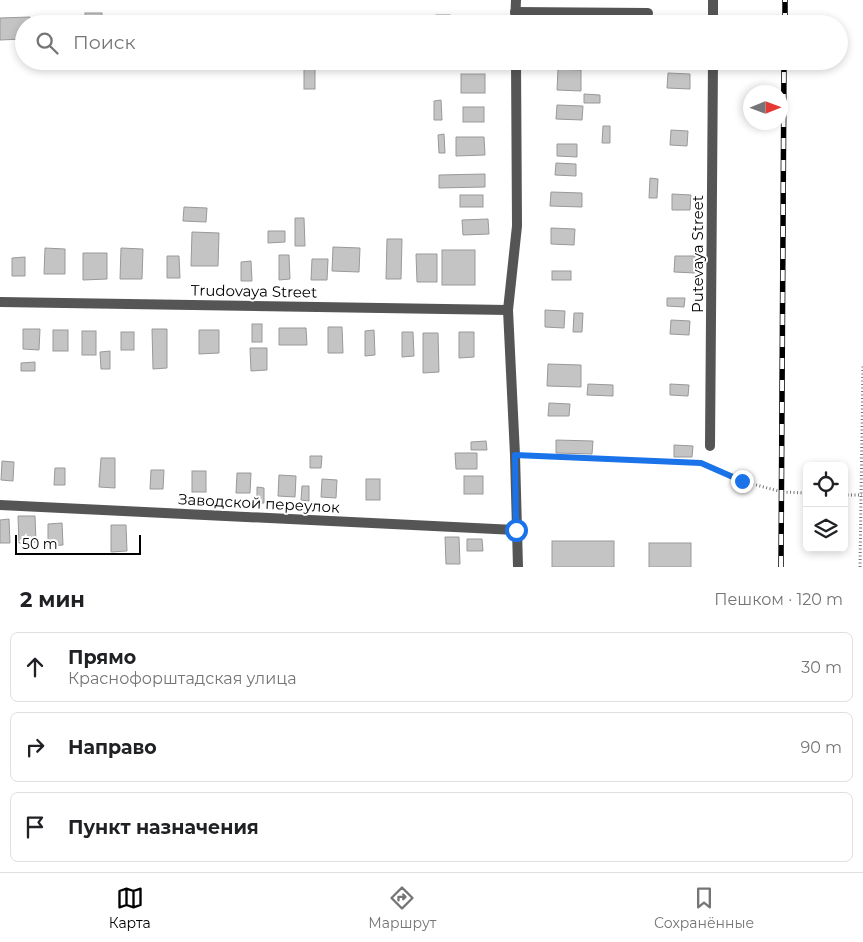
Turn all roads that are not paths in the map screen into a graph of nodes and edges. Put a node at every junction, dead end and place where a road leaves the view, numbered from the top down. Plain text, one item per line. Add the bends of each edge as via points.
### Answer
1 (516, 0) edge
2 (713, 0) edge
3 (515, 12) joint
4 (648, 13) dead end
5 (713, 15) edge
6 (516, 70) edge
7 (713, 70) edge
8 (0, 302) edge
9 (508, 310) junction
10 (710, 446) dead end
11 (0, 505) edge
12 (516, 530) junction
13 (518, 567) edge

1 - 3 street
2 - 5 street
3 - 4 street
6 - 9 street via 517,226
7 - 10 street, Putevaya Street
8 - 9 street, Trudovaya Street
9 - 12 street
11 - 12 street, Заводской переулок
12 - 13 street

